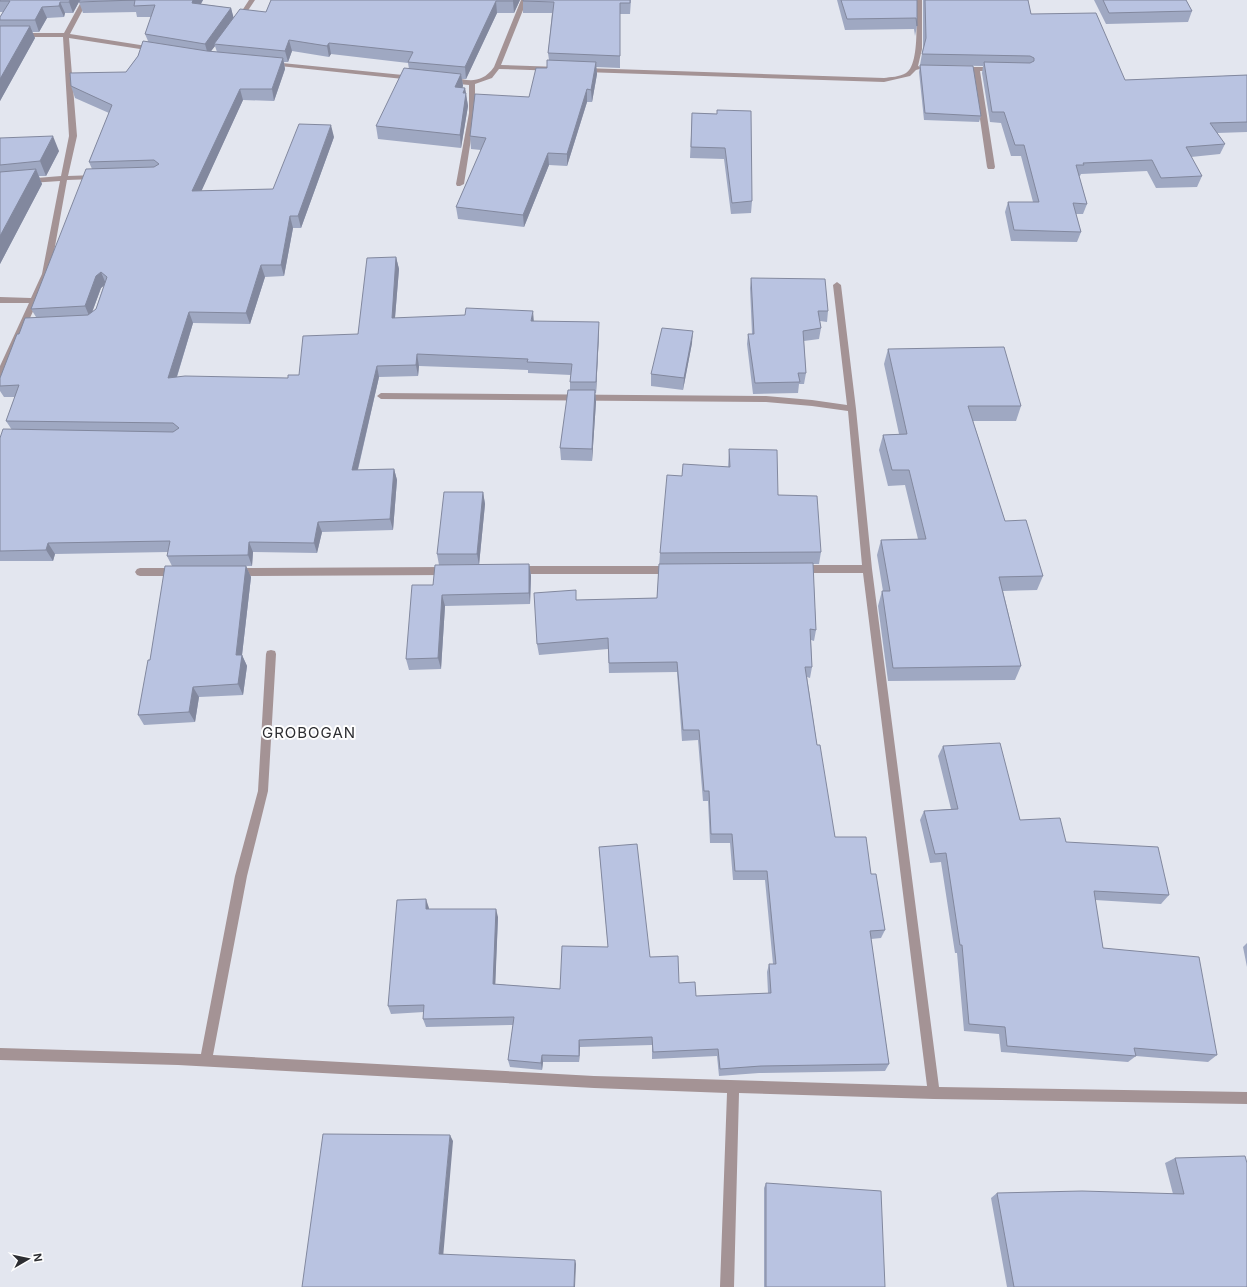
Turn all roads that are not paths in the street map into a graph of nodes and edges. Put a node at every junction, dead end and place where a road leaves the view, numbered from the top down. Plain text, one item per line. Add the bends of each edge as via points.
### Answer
1 (85, 0) edge
2 (252, 0) edge
3 (524, 0) edge
4 (919, 0) edge
5 (234, 26) edge
6 (0, 35) edge
7 (66, 35) junction
8 (158, 50) edge
9 (266, 64) edge
10 (497, 67) junction
11 (914, 68) junction
12 (929, 68) edge
13 (951, 68) edge
14 (568, 69) edge
15 (576, 69) edge
16 (976, 69) junction
17 (1006, 70) edge
18 (424, 79) edge
19 (440, 80) edge
20 (472, 83) junction
21 (991, 167) dead end
22 (104, 176) edge
23 (65, 177) junction
24 (0, 183) edge
25 (460, 184) dead end
26 (837, 285) dead end
27 (0, 300) edge
28 (34, 300) junction
29 (0, 375) edge
30 (381, 396) dead end
31 (852, 409) junction
32 (787, 569) edge
33 (867, 569) junction
34 (508, 570) edge
35 (684, 570) edge
36 (460, 571) edge
37 (140, 572) dead end
38 (188, 572) edge
39 (228, 572) edge
40 (271, 654) dead end
41 (0, 1054) edge
42 (206, 1061) junction
43 (732, 1086) junction
44 (934, 1093) junction
45 (1247, 1098) edge
46 (727, 1287) edge

1 - 7 street
2 - 5 street
3 - 10 street
4 - 11 street via 919,49
6 - 7 street
7 - 8 street
7 - 23 street via 73,136
9 - 18 street
10 - 14 street
10 - 20 street via 490,77
11 - 12 street
11 - 15 street via 908,75 884,80
13 - 16 street
16 - 17 street
16 - 21 street
19 - 20 street
20 - 25 street via 472,113
22 - 23 street
23 - 24 street
23 - 28 street via 46,274
26 - 31 street
27 - 28 street
28 - 29 street via 26,325
30 - 31 street via 766,399
31 - 33 street
32 - 33 street
33 - 44 street
34 - 35 street
36 - 39 street
37 - 38 street
40 - 42 street via 263,791 241,876
41 - 42 street
42 - 43 street via 594,1082
43 - 44 street
43 - 46 street
44 - 45 street

